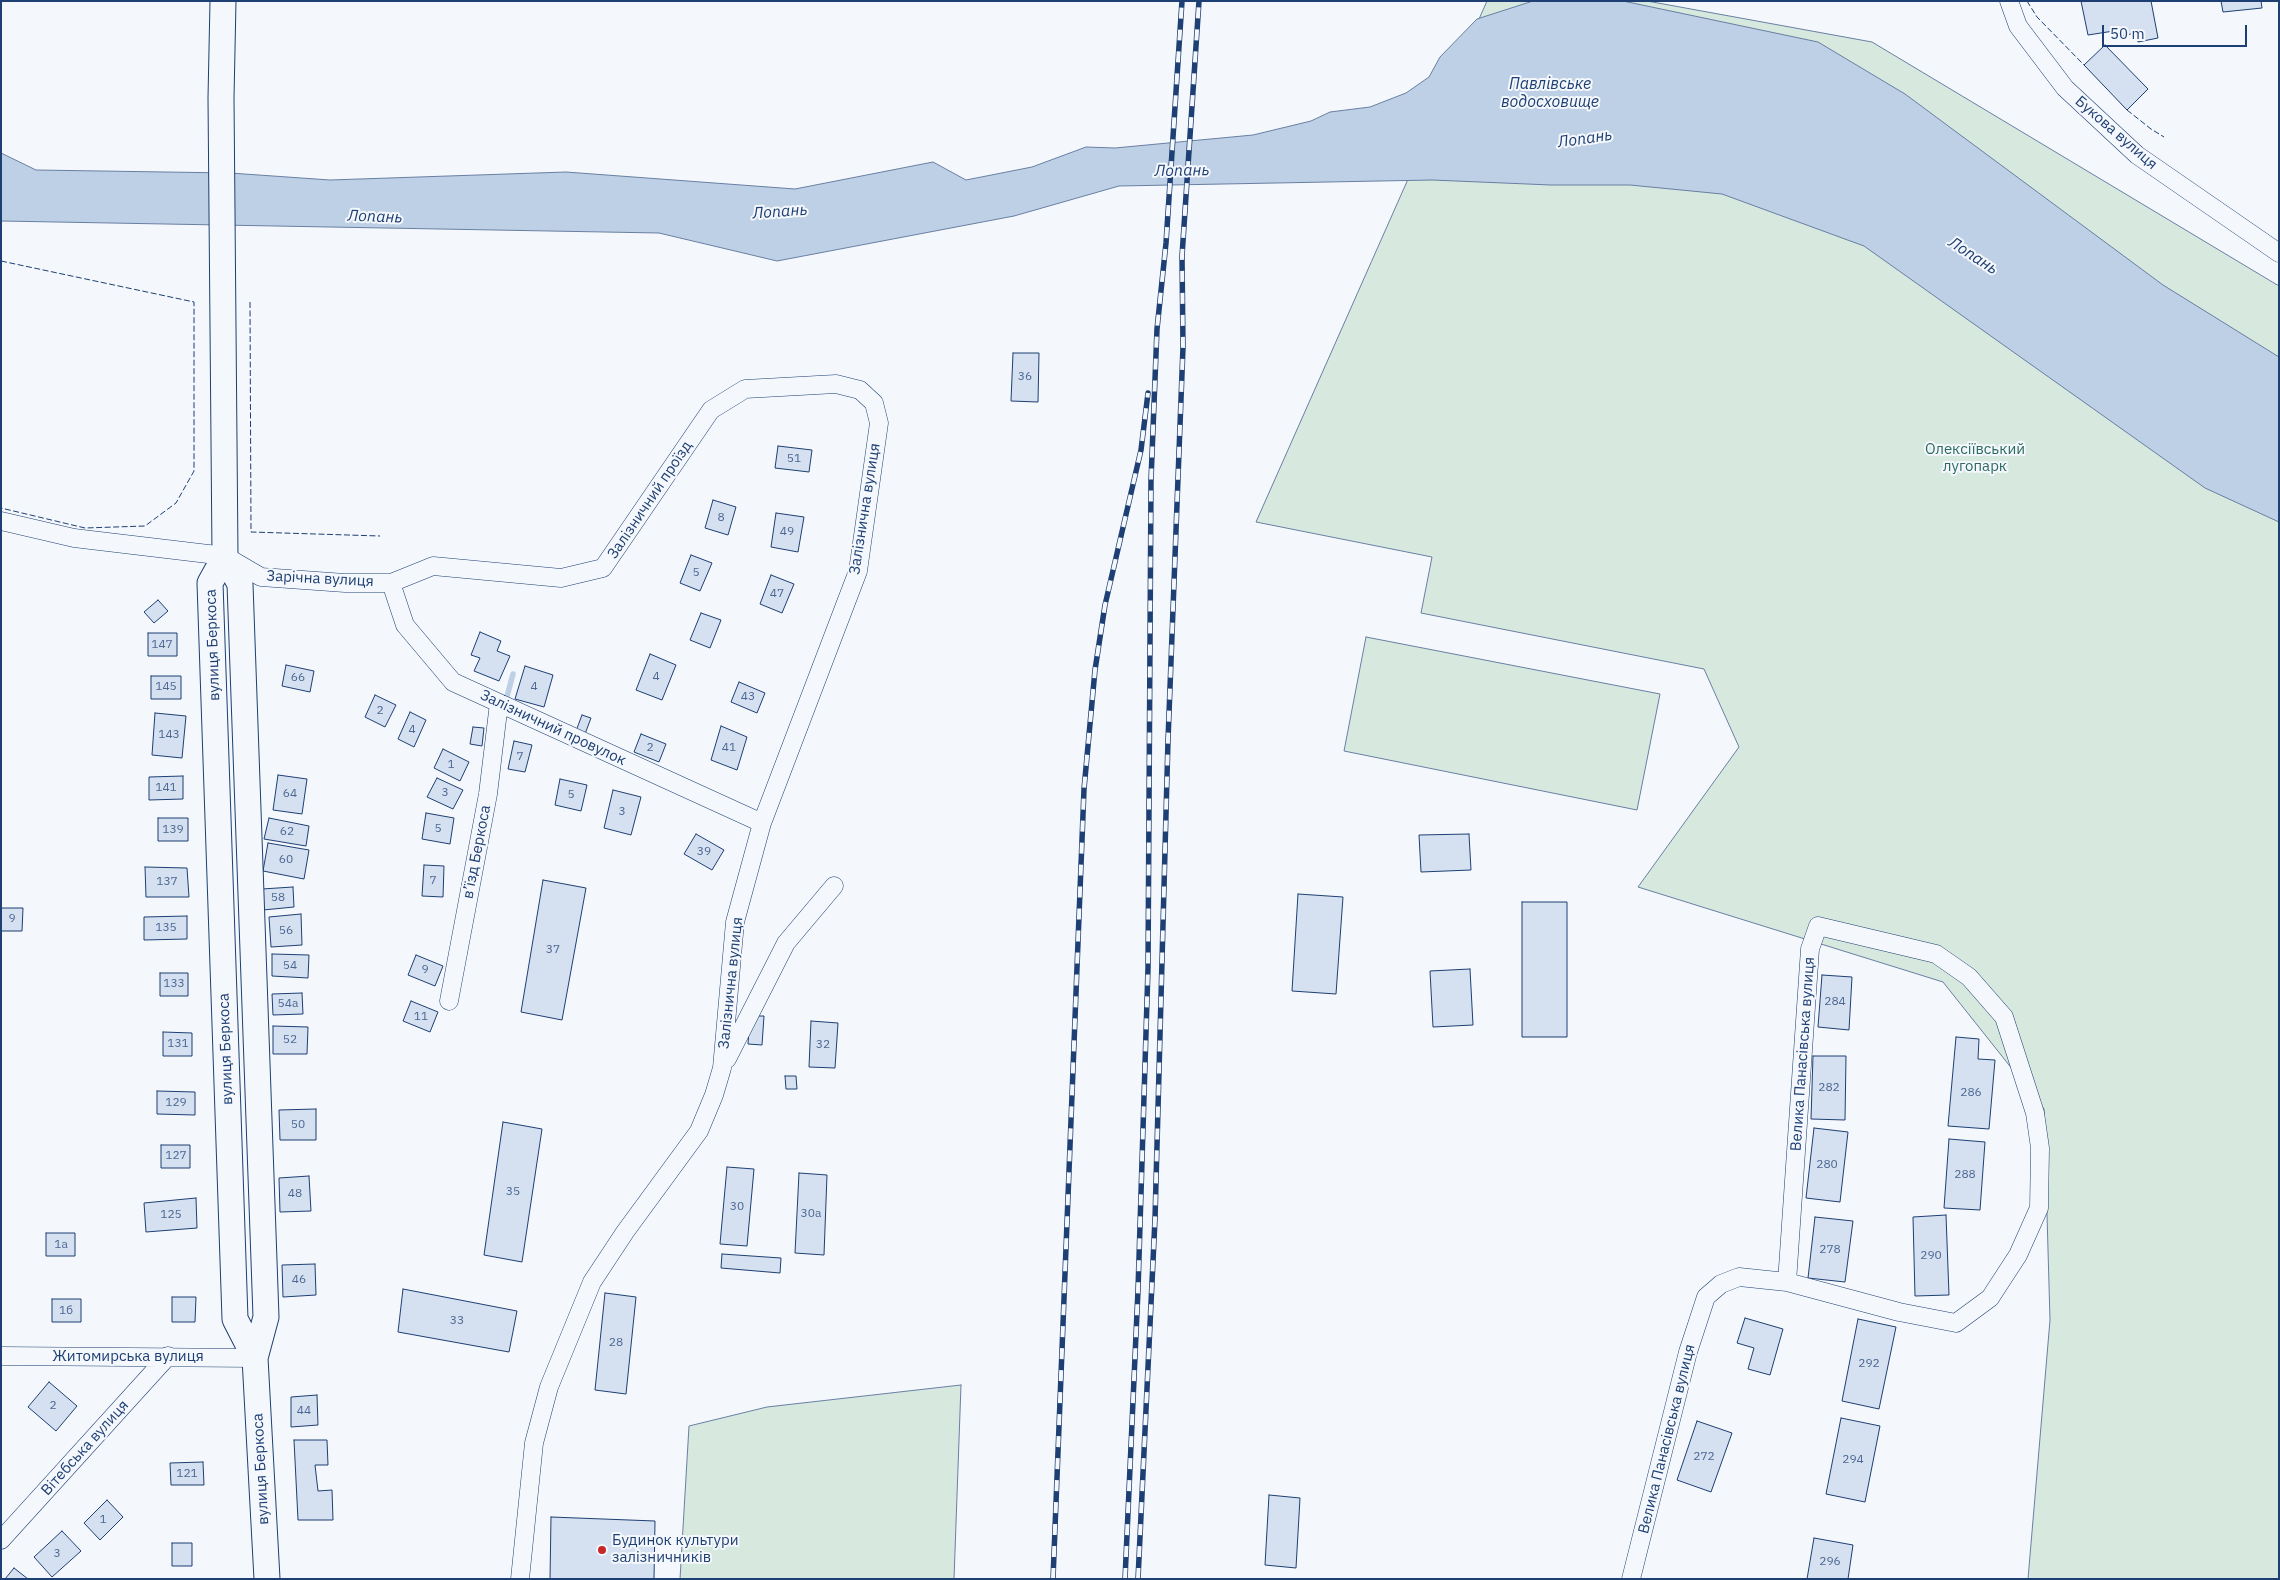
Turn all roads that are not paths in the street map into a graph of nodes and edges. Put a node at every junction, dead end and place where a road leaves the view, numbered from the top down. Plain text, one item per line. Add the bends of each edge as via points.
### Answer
1 (223, 1) edge
2 (2009, 1) edge
3 (2279, 254) edge
4 (836, 384) joint
5 (1, 521) edge
6 (225, 556) junction
7 (391, 583) junction
8 (504, 706) junction
9 (762, 823) junction
10 (834, 886) dead end
11 (449, 1001) dead end
12 (722, 1068) junction
13 (1787, 1282) junction
14 (1, 1356) edge
15 (168, 1356) junction
16 (255, 1358) junction
17 (1, 1540) edge
18 (267, 1579) edge
19 (520, 1579) edge
20 (1631, 1579) edge

1 - 6 street
2 - 3 street, Букова вулиця via 2018,26 2064,88 2137,155
4 - 7 street, Залізничний проїзд via 745,389 710,410 603,568 560,578 433,566
4 - 9 street, Залізнична вулиця via 860,390 874,403 879,423 858,571
5 - 6 street via 74,538
6 - 7 street, Зарічна вулиця via 261,577
6 - 16 street, вулиця Беркоса via 210,582 234,1320
7 - 8 street, Залізничний провулок via 406,625 453,682
8 - 9 street, Залізничний провулок
8 - 11 street, в’їзд Беркоса
9 - 12 street, Залізнична вулиця via 735,922
10 - 12 street via 786,942
12 - 19 street, Залізнична вулиця via 699,1131 592,1282 549,1387 534,1443
13 - 13 street, Велика Панасівська вулиця via 1899,1312 1956,1323 1990,1298 2018,1255 2038,1208 2040,1148 2035,1113 2004,1017 1969,977 1936,954 1818,926 1810,948
13 - 20 street, Велика Панасівська вулиця via 1739,1277 1721,1284 1706,1297 1688,1352
14 - 15 street, Житомирська вулиця
15 - 16 street, Житомирська вулиця
15 - 17 street, Вітебська вулиця
16 - 18 street, вулиця Беркоса

